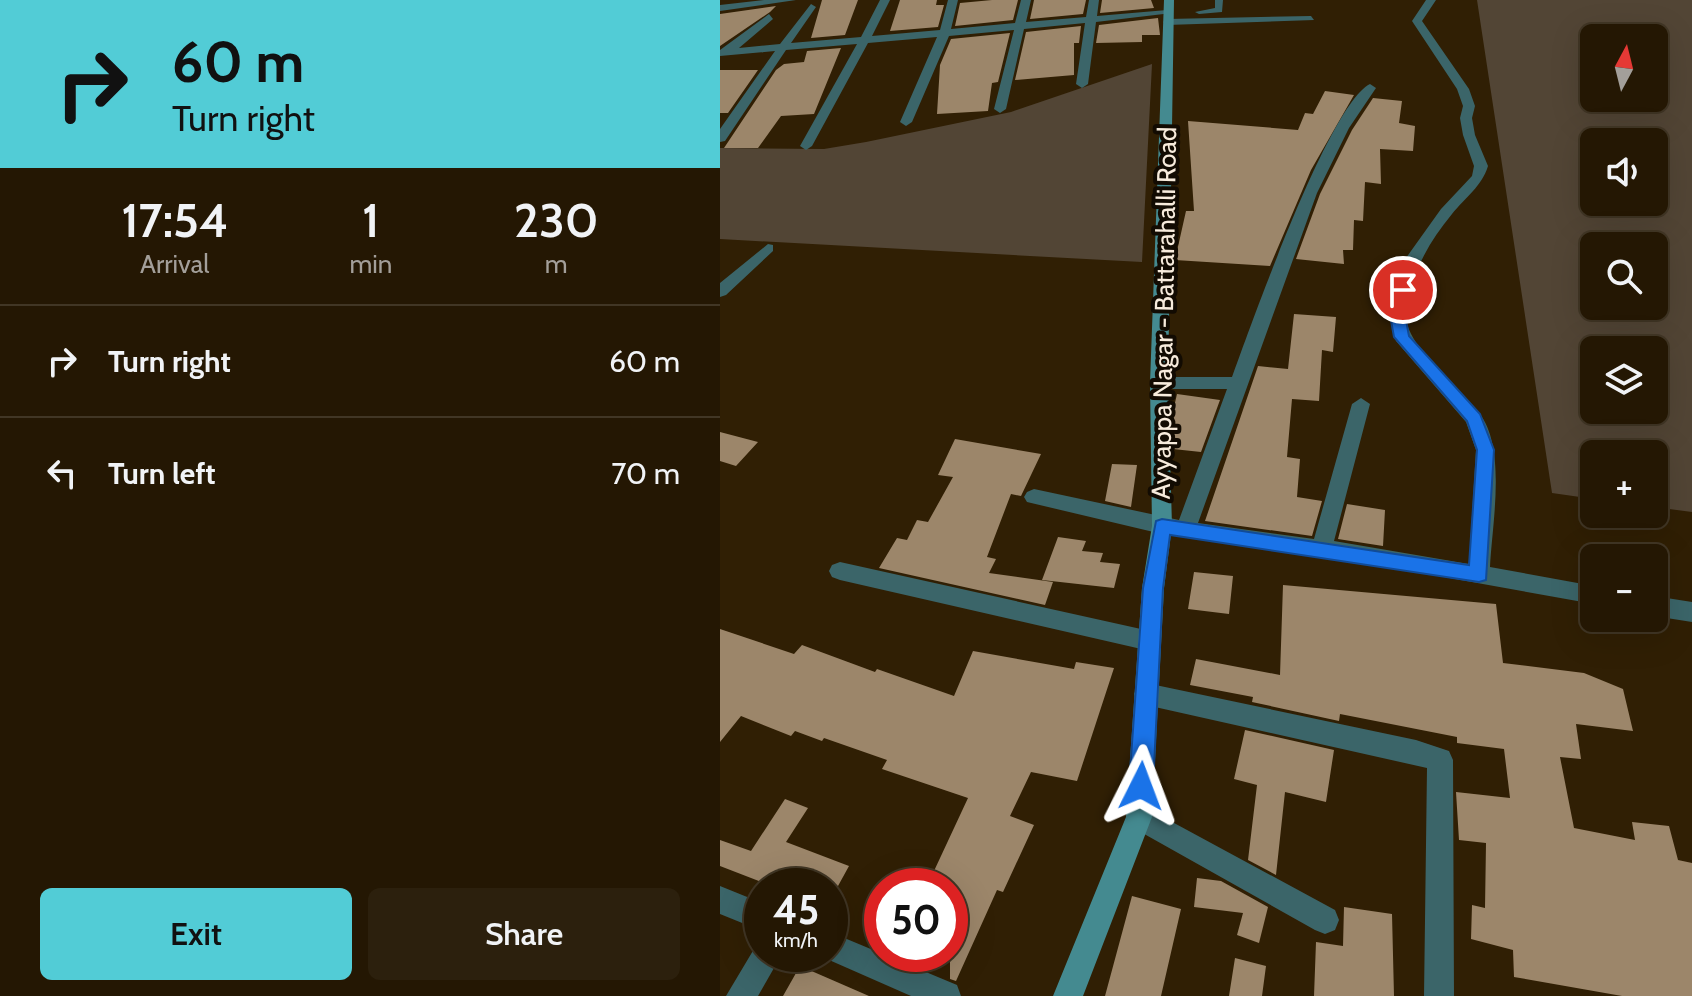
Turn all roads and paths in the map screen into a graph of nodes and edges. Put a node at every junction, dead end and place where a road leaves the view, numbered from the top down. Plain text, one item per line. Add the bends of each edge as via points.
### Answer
1 (791, 0) edge
2 (885, 0) edge
3 (953, 0) edge
4 (1026, 0) edge
5 (1094, 0) edge
6 (1219, 0) edge
7 (1431, 0) edge
8 (811, 7) dead end
9 (720, 8) edge
10 (1168, 12) edge
11 (769, 17) dead end
12 (1311, 18) dead end
13 (1090, 20) junction
14 (1261, 20) junction
15 (1022, 27) junction
16 (1264, 32) dead end
17 (944, 34) junction
18 (868, 39) junction
19 (784, 47) junction
20 (722, 55) edge
21 (1082, 84) dead end
22 (1370, 88) dead end
23 (1000, 109) dead end
24 (906, 122) dead end
25 (720, 138) edge
26 (806, 146) dead end
27 (768, 248) dead end
28 (720, 292) edge
29 (1159, 383) junction
30 (1238, 383) junction
31 (1361, 404) dead end
32 (1034, 497) dead end
33 (1174, 528) junction
34 (1322, 548) junction
35 (840, 571) dead end
36 (1479, 574) junction
37 (1580, 592) edge
38 (1668, 608) edge
39 (1692, 612) edge
40 (1150, 641) junction
41 (1146, 694) junction
42 (1139, 817) junction
43 (720, 900) edge
44 (744, 910) edge
45 (1325, 920) dead end
46 (848, 954) edge
47 (756, 972) edge
48 (1075, 994) edge
49 (741, 996) edge
50 (946, 996) edge
51 (1439, 996) edge

1 - 9 street
2 - 18 street
3 - 17 street
4 - 15 street
5 - 13 street
6 - 10 lane via 1219,10
7 - 36 street via 1417,21 1463,89 1469,135 1481,166 1478,177 1409,265 1397,315 1402,337 1474,419 1486,450
8 - 19 street
10 - 13 street
10 - 14 lane
10 - 29 main road, Ayyappa Nagar - Battarahalli Road
11 - 20 street
12 - 14 lane
13 - 15 street
13 - 21 street
14 - 16 lane
15 - 17 street
15 - 23 street
17 - 18 street
17 - 24 street
18 - 19 street
18 - 26 street
19 - 20 street
19 - 25 street
22 - 30 street via 1348,114 1311,190
27 - 28 street
29 - 30 street
29 - 33 main road, Ayyappa Nagar - Battarahalli Road
30 - 33 street
31 - 34 street
32 - 33 street
33 - 34 street
33 - 40 main road, Ayyappa Nagar - Battarahalli Road
34 - 36 street
35 - 40 street
36 - 37 street
38 - 39 street
40 - 41 main road, Ayyappa Nagar - Battarahalli Road
41 - 42 main road, Ayyappa Nagar - Battarahalli Road
41 - 51 street via 1440,760
42 - 45 street
42 - 48 main road, Ayyappa Nagar - Battarahalli Road
43 - 44 street
46 - 50 street
47 - 49 street

